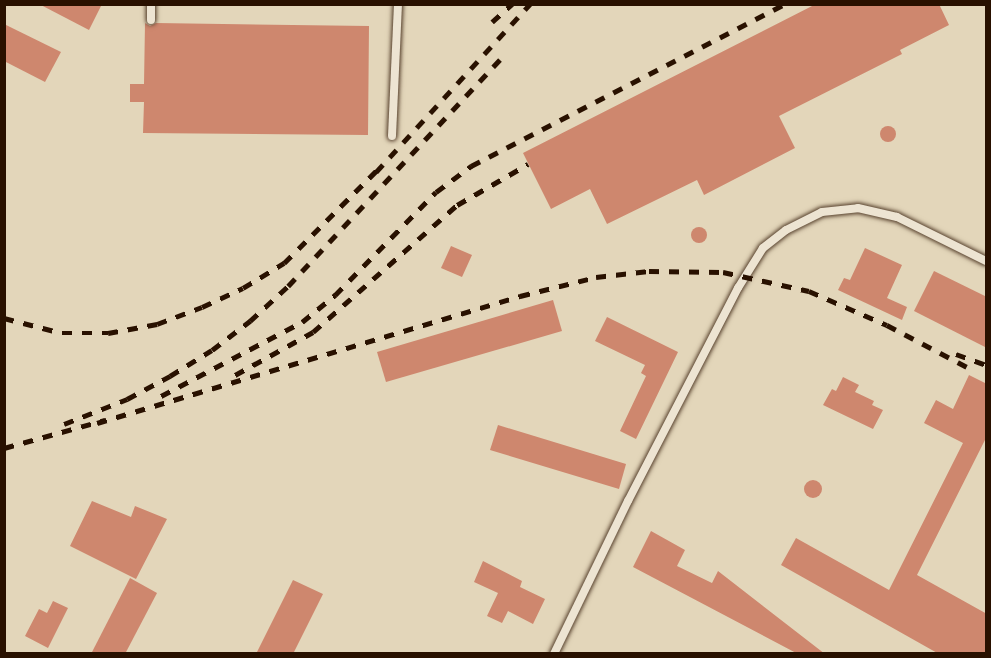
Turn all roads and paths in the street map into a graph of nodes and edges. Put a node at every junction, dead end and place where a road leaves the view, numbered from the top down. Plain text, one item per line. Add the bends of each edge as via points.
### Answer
1 (151, 4) edge
2 (398, 4) edge
3 (151, 20) dead end
4 (392, 136) dead end
5 (987, 261) edge
6 (554, 654) edge

1 - 3 lane
2 - 4 lane
5 - 6 lane via 897,217 858,208 822,212 786,230 764,248 738,288

